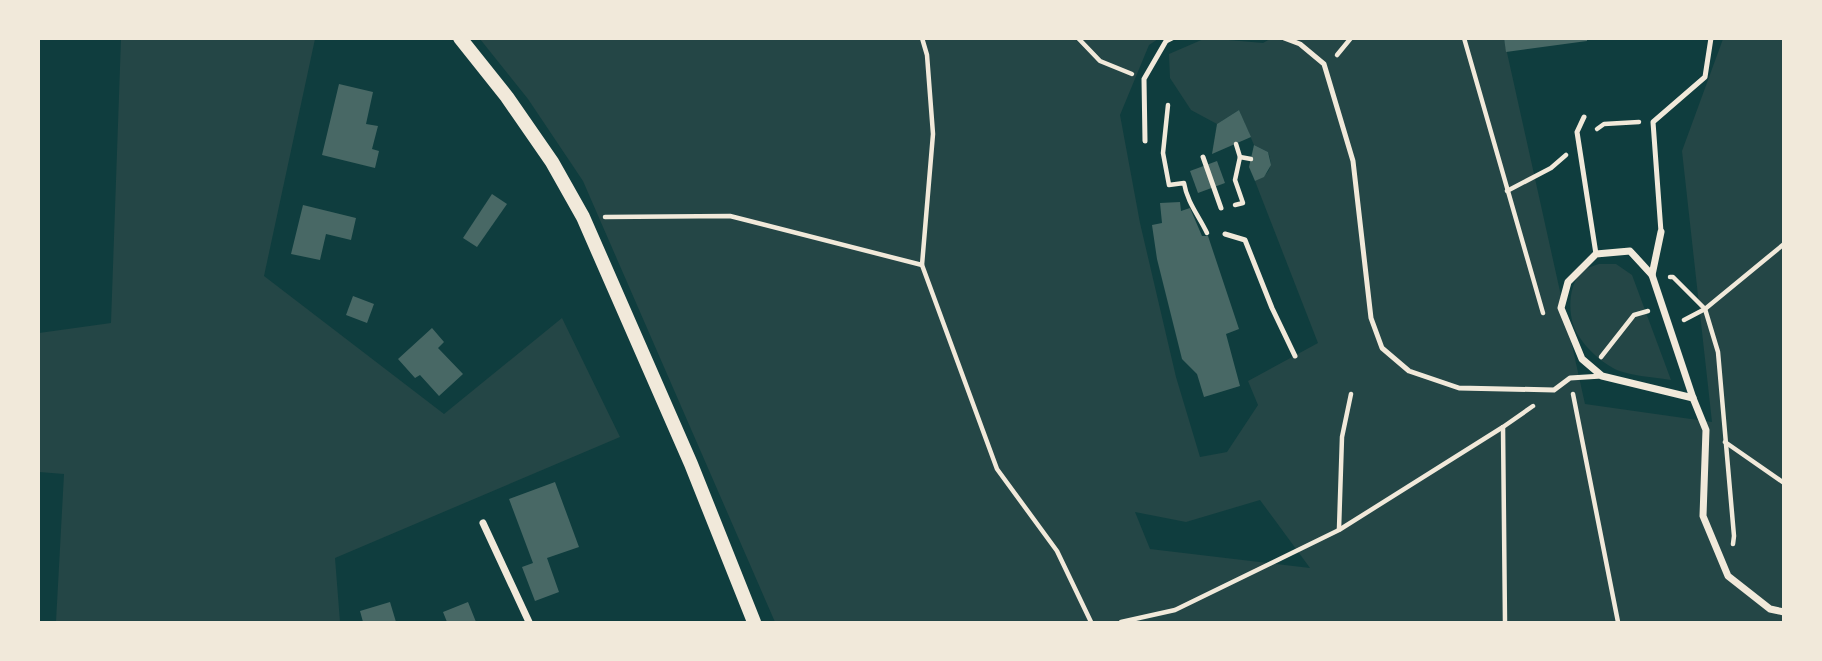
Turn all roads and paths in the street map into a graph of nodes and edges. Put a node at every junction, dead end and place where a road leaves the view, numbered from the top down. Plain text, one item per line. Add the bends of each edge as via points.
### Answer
1 (460, 38) edge
2 (922, 38) edge
3 (1078, 38) edge
4 (1172, 38) edge
5 (1284, 38) edge
6 (1351, 38) edge
7 (1464, 38) edge
8 (1711, 38) edge
9 (1324, 64) junction
10 (1144, 79) junction
11 (1168, 105) dead end
12 (1584, 117) dead end
13 (1145, 141) dead end
14 (1236, 144) dead end
15 (1203, 157) dead end
16 (1240, 157) junction
17 (1251, 159) dead end
18 (1221, 208) joint
19 (583, 217) junction
20 (1661, 232) joint
21 (1207, 233) dead end
22 (1225, 234) dead end
23 (1783, 244) edge
24 (1596, 254) junction
25 (922, 265) junction
26 (1652, 275) junction
27 (1544, 316) dead end
28 (1669, 328) junction
29 (1295, 356) dead end
30 (1592, 368) junction
31 (1602, 376) junction
32 (1570, 378) junction
33 (1554, 390) junction
34 (1351, 394) dead end
35 (1693, 398) junction
36 (1503, 427) junction
37 (1706, 430) junction
38 (1783, 483) edge
39 (483, 523) dead end
40 (1339, 530) junction
41 (1783, 612) edge
42 (529, 622) edge
43 (754, 622) edge
44 (1091, 622) edge
45 (1121, 622) edge
46 (1505, 622) edge
47 (1618, 622) edge

1 - 19 main road via 552,162
2 - 25 path via 933,134
3 - 10 path via 1100,61
4 - 10 lane
5 - 9 lane via 1300,44
6 - 9 path
7 - 27 path
8 - 20 lane via 1704,77 1653,122
9 - 33 lane via 1353,161 1371,318 1382,348 1409,371 1459,388
10 - 13 lane
11 - 21 path via 1163,153 1169,185 1184,183 1187,198
12 - 24 lane via 1577,132
14 - 16 path
15 - 18 lane
16 - 17 path
16 - 18 path via 1235,180 1243,203
19 - 25 path via 730,216
19 - 43 main road
20 - 26 street
22 - 29 lane via 1245,240
23 - 28 path via 1705,309
24 - 26 street via 1630,251
24 - 30 street via 1568,282 1561,308 1582,359
25 - 44 path via 997,469 1056,551
26 - 28 street
28 - 30 path via 1648,311 1634,316
28 - 35 street
30 - 31 street
31 - 32 lane
31 - 35 street
32 - 33 lane
32 - 47 path
33 - 36 path
34 - 40 path via 1342,437
35 - 37 street
36 - 40 path
36 - 46 path
37 - 38 path
37 - 41 street via 1703,516 1728,576 1770,608
39 - 42 street
40 - 45 path via 1175,610

